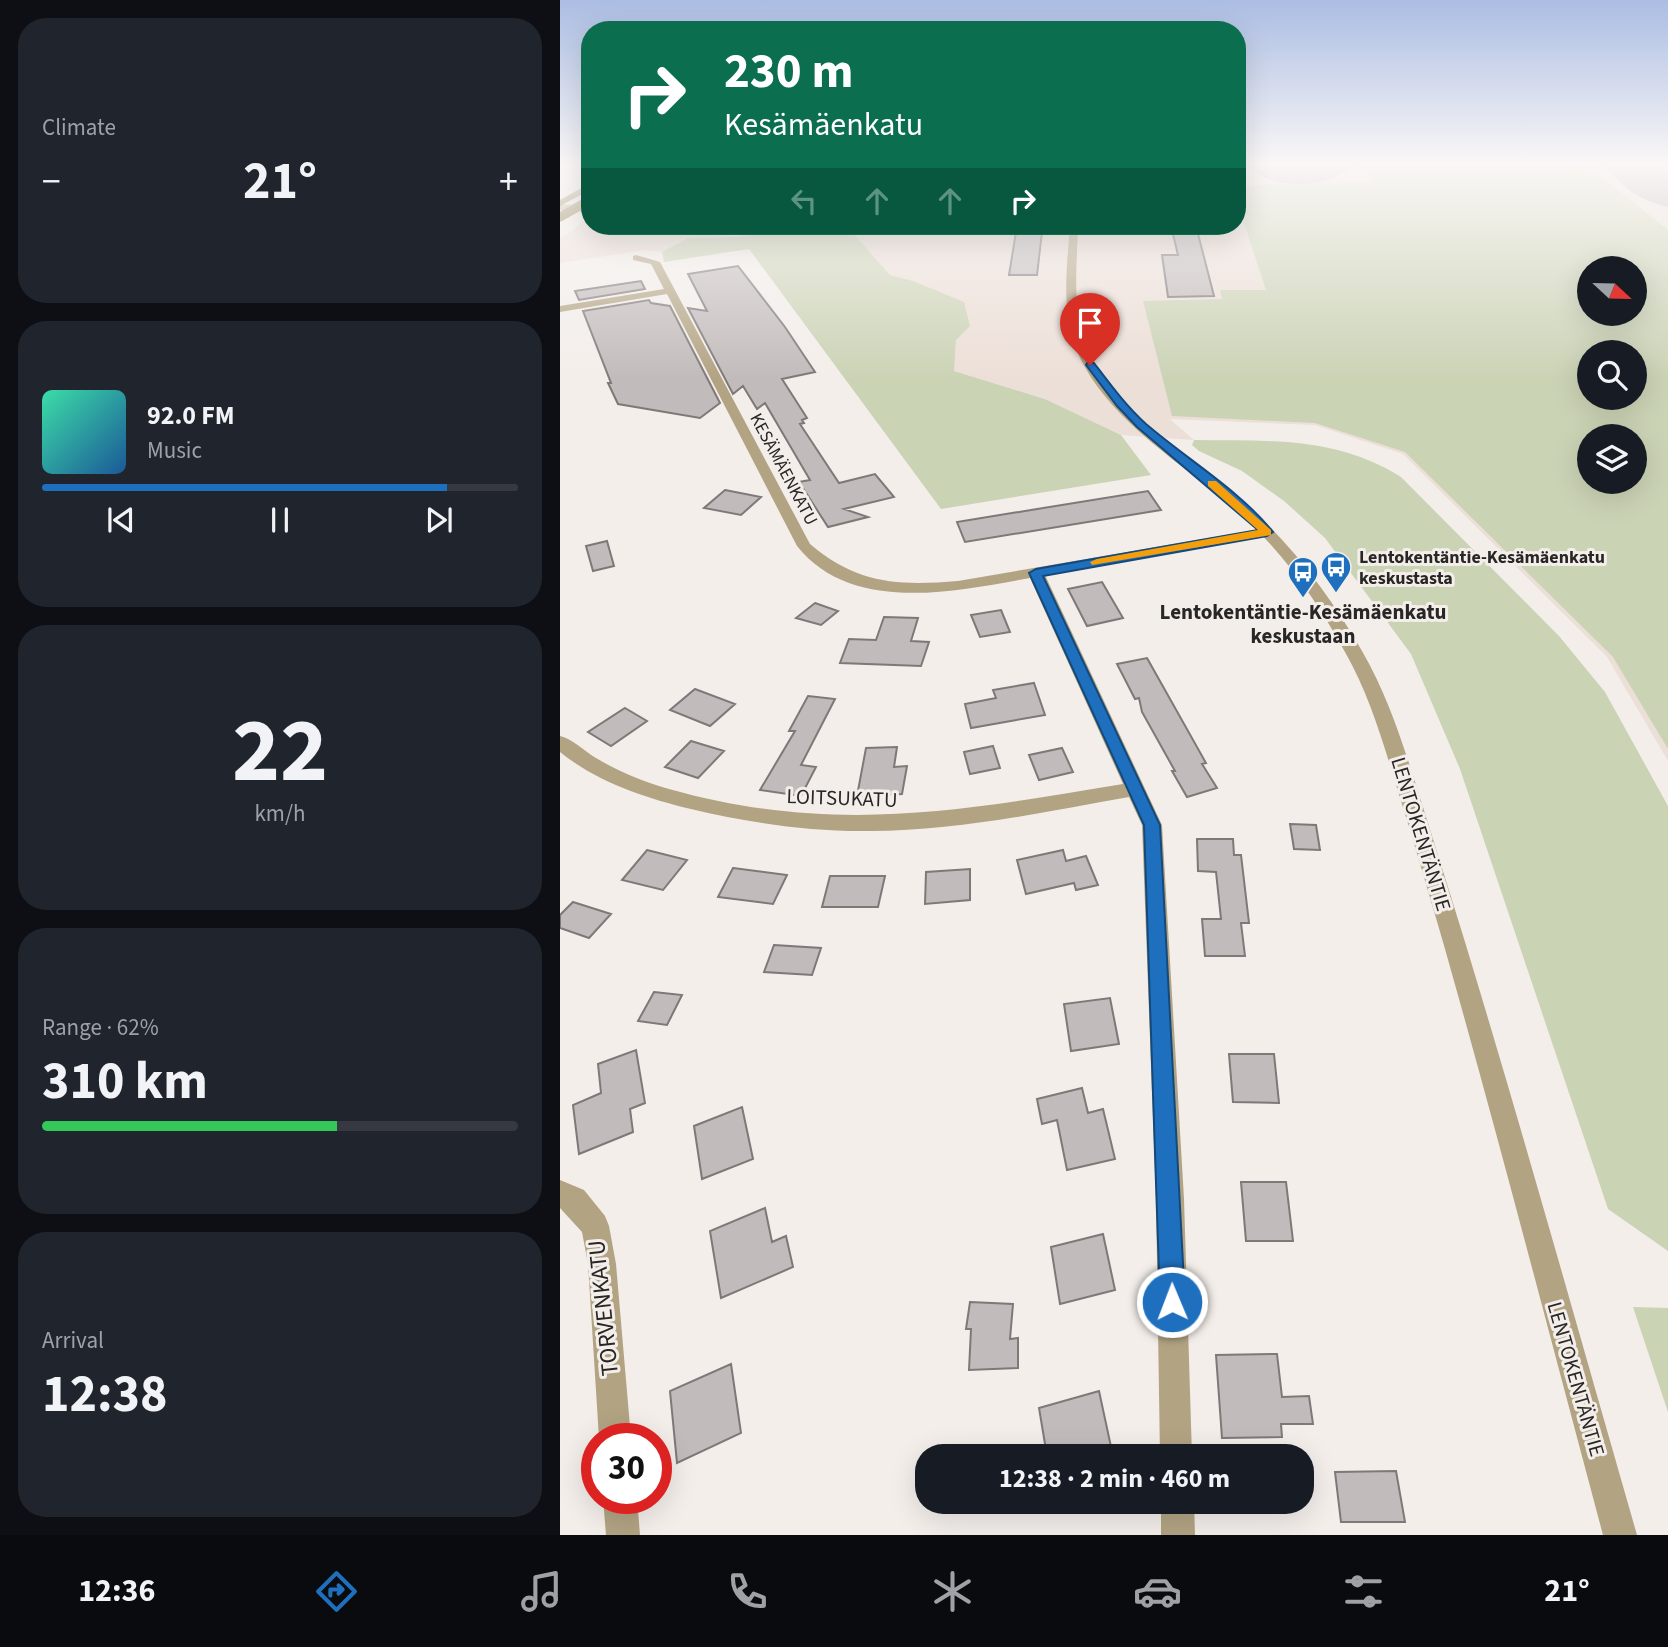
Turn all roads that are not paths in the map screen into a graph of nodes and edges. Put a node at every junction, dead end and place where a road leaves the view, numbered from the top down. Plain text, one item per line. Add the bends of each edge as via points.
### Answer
1 (1074, 236) edge
2 (636, 258) dead end
3 (669, 291) junction
4 (560, 309) edge
5 (1267, 532) junction
6 (1036, 573) junction
7 (560, 743) edge
8 (1136, 789) junction
9 (560, 1194) edge
10 (614, 1423) edge
11 (1176, 1444) edge
12 (621, 1514) edge
13 (1178, 1514) edge
14 (623, 1535) edge
15 (1178, 1535) edge
16 (1620, 1535) edge

1 - 5 street, LENTOKENTÄNTIE via 1074,318 1090,365 1141,425
2 - 3 street, KESÄMÄENKATU via 655,262
3 - 4 street
3 - 6 street, KESÄMÄENKATU via 804,546 827,566 871,584 916,589
5 - 6 street, KESÄMÄENKATU
5 - 16 street, LENTOKENTÄNTIE via 1320,597 1356,656 1384,716 1427,850
6 - 8 street
7 - 8 street, LOITSUKATU via 575,756 649,790 732,812 789,820 923,821
8 - 11 street via 1152,825 1155,867
9 - 10 street, TORVENKATU via 574,1200 595,1226
12 - 14 street
13 - 15 street

